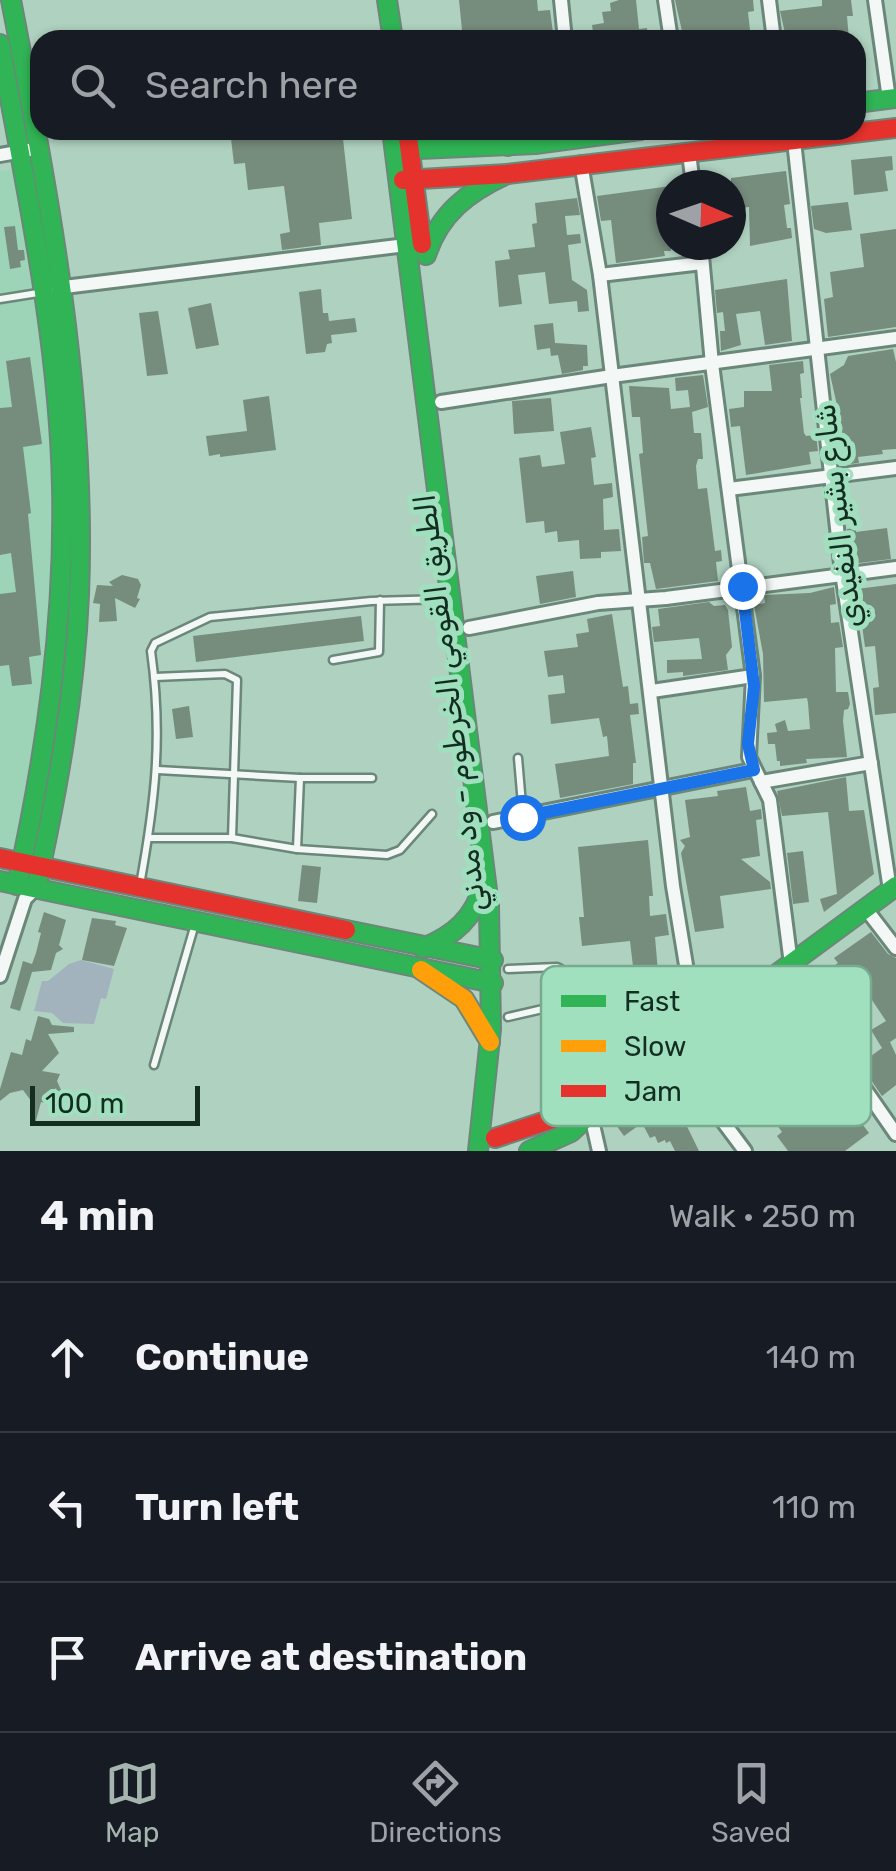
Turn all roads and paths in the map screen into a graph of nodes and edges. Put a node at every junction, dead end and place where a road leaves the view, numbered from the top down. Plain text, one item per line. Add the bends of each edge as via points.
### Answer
1 (11, 0) edge
2 (561, 0) edge
3 (666, 0) edge
4 (768, 0) edge
5 (875, 0) edge
6 (383, 1) edge
7 (381, 30) edge
8 (390, 30) edge
9 (564, 30) edge
10 (670, 30) edge
11 (772, 30) edge
12 (0, 44) edge
13 (30, 97) edge
14 (892, 99) edge
15 (866, 102) edge
16 (896, 128) edge
17 (866, 132) edge
18 (38, 140) edge
19 (397, 140) edge
20 (404, 140) edge
21 (486, 140) edge
22 (554, 140) edge
23 (569, 140) edge
24 (802, 140) edge
25 (794, 141) junction
26 (534, 144) junction
27 (508, 146) junction
28 (40, 148) junction
29 (402, 150) junction
30 (689, 153) junction
31 (9, 154) edge
32 (572, 165) junction
33 (538, 170) junction
34 (691, 170) edge
35 (507, 174) junction
36 (406, 180) junction
37 (406, 245) junction
38 (702, 260) edge
39 (424, 263) junction
40 (702, 263) junction
41 (600, 275) junction
42 (51, 290) junction
43 (0, 299) edge
44 (896, 338) edge
45 (819, 348) junction
46 (712, 364) junction
47 (612, 376) junction
48 (441, 402) junction
49 (896, 468) edge
50 (833, 477) junction
51 (729, 489) junction
52 (896, 568) edge
53 (842, 573) junction
54 (742, 586) junction
55 (451, 599) junction
56 (380, 600) junction
57 (638, 601) junction
58 (469, 628) junction
59 (333, 660) dead end
60 (752, 676) junction
61 (155, 677) junction
62 (652, 691) junction
63 (518, 758) dead end
64 (870, 763) junction
65 (158, 770) junction
66 (236, 774) junction
67 (758, 776) junction
68 (300, 778) junction
69 (372, 778) dead end
70 (662, 787) junction
71 (432, 814) dead end
72 (522, 817) junction
73 (493, 822) junction
74 (148, 838) junction
75 (232, 838) junction
76 (297, 848) junction
77 (0, 858) edge
78 (32, 865) junction
79 (486, 876) junction
80 (139, 887) junction
81 (20, 888) edge
82 (893, 888) edge
83 (866, 908) junction
84 (196, 922) junction
85 (423, 948) junction
86 (896, 948) edge
87 (501, 964) junction
88 (541, 966) edge
89 (685, 966) edge
90 (787, 966) edge
91 (790, 966) edge
92 (421, 970) junction
93 (0, 976) edge
94 (493, 983) junction
95 (541, 1009) edge
96 (508, 1017) junction
97 (491, 1043) junction
98 (154, 1065) dead end
99 (871, 1096) edge
100 (548, 1126) edge
101 (578, 1126) edge
102 (597, 1126) edge
103 (727, 1126) edge
104 (896, 1134) edge
105 (495, 1145) edge
106 (537, 1150) edge
107 (478, 1151) edge
108 (598, 1151) edge
109 (746, 1151) edge

1 - 13 main road
2 - 9 street
3 - 10 street
4 - 11 street
5 - 14 street
6 - 7 main road
6 - 8 main road
12 - 31 main road
14 - 15 main road
16 - 17 main road
18 - 28 main road
19 - 29 main road
20 - 29 main road, الطريق القومي الخرطوم - ود مدني
21 - 27 main road
22 - 26 main road
23 - 32 main road
24 - 25 main road
25 - 30 main road
25 - 45 street, شارع بشير النفيدي
26 - 27 main road
26 - 33 main road
27 - 29 main road
28 - 31 street
28 - 42 main road
29 - 36 main road, الطريق القومي الخرطوم - ود مدني
30 - 32 main road
30 - 34 street
31 - 42 main road
32 - 33 main road
32 - 41 street
33 - 35 main road
35 - 36 main road
35 - 39 main road via 477,187 443,218
36 - 37 main road, الطريق القومي الخرطوم - ود مدني
36 - 39 main road, الطريق القومي الخرطوم - ود مدني
37 - 42 street
37 - 55 main road, الطريق القومي الخرطوم - ود مدني
38 - 40 street
39 - 48 main road, الطريق القومي الخرطوم - ود مدني
40 - 41 street
40 - 46 street
41 - 47 street
42 - 43 lane
42 - 78 main road via 62,512 60,625 44,809
44 - 45 street
45 - 46 street
45 - 50 street, شارع بشير النفيدي
46 - 47 street
46 - 51 street
47 - 48 street
47 - 57 street
48 - 58 main road, الطريق القومي الخرطوم - ود مدني
49 - 50 street
50 - 51 street
50 - 53 street, شارع بشير النفيدي
51 - 54 street
52 - 53 street
53 - 54 street
53 - 64 street, شارع بشير النفيدي
54 - 57 street
54 - 60 street
55 - 56 lane
55 - 79 main road, الطريق القومي الخرطوم - ود مدني
56 - 59 lane via 379,652
56 - 61 lane via 204,619 155,643
57 - 58 street
57 - 62 street
58 - 73 main road, الطريق القومي الخرطوم - ود مدني
60 - 62 street
60 - 67 street via 748,744
61 - 65 lane
61 - 66 lane via 234,676
62 - 70 street
63 - 72 lane
64 - 67 street
64 - 82 street, شارع بشير النفيدي
65 - 66 lane
65 - 74 lane
66 - 68 lane
66 - 75 lane
67 - 70 street
67 - 90 street via 770,800
68 - 69 lane
68 - 76 lane
70 - 72 street
70 - 89 street
71 - 76 lane via 394,853
72 - 73 street
73 - 87 main road, الطريق القومي الخرطوم - ود مدني
74 - 75 lane
74 - 80 lane
75 - 76 lane
77 - 78 main road
78 - 80 main road
78 - 81 main road
79 - 85 main road via 464,926
79 - 87 main road, الطريق القومي الخرطوم - ود مدني
80 - 85 main road
81 - 84 main road
81 - 93 street
82 - 83 main road
83 - 86 street
83 - 91 main road
84 - 92 main road
84 - 98 lane
85 - 87 main road
87 - 88 lane
87 - 94 main road, الطريق القومي الخرطوم - ود مدني
87 - 96 main road, الطريق القومي الخرطوم - ود مدني
92 - 94 main road
92 - 97 main road via 464,999
94 - 97 main road, الطريق القومي الخرطوم - ود مدني
95 - 96 lane
96 - 105 main road, الطريق القومي الخرطوم - ود مدني
97 - 107 main road, الطريق القومي الخرطوم - ود مدني
99 - 104 street
100 - 105 main road
101 - 106 main road
102 - 108 street
103 - 109 street

